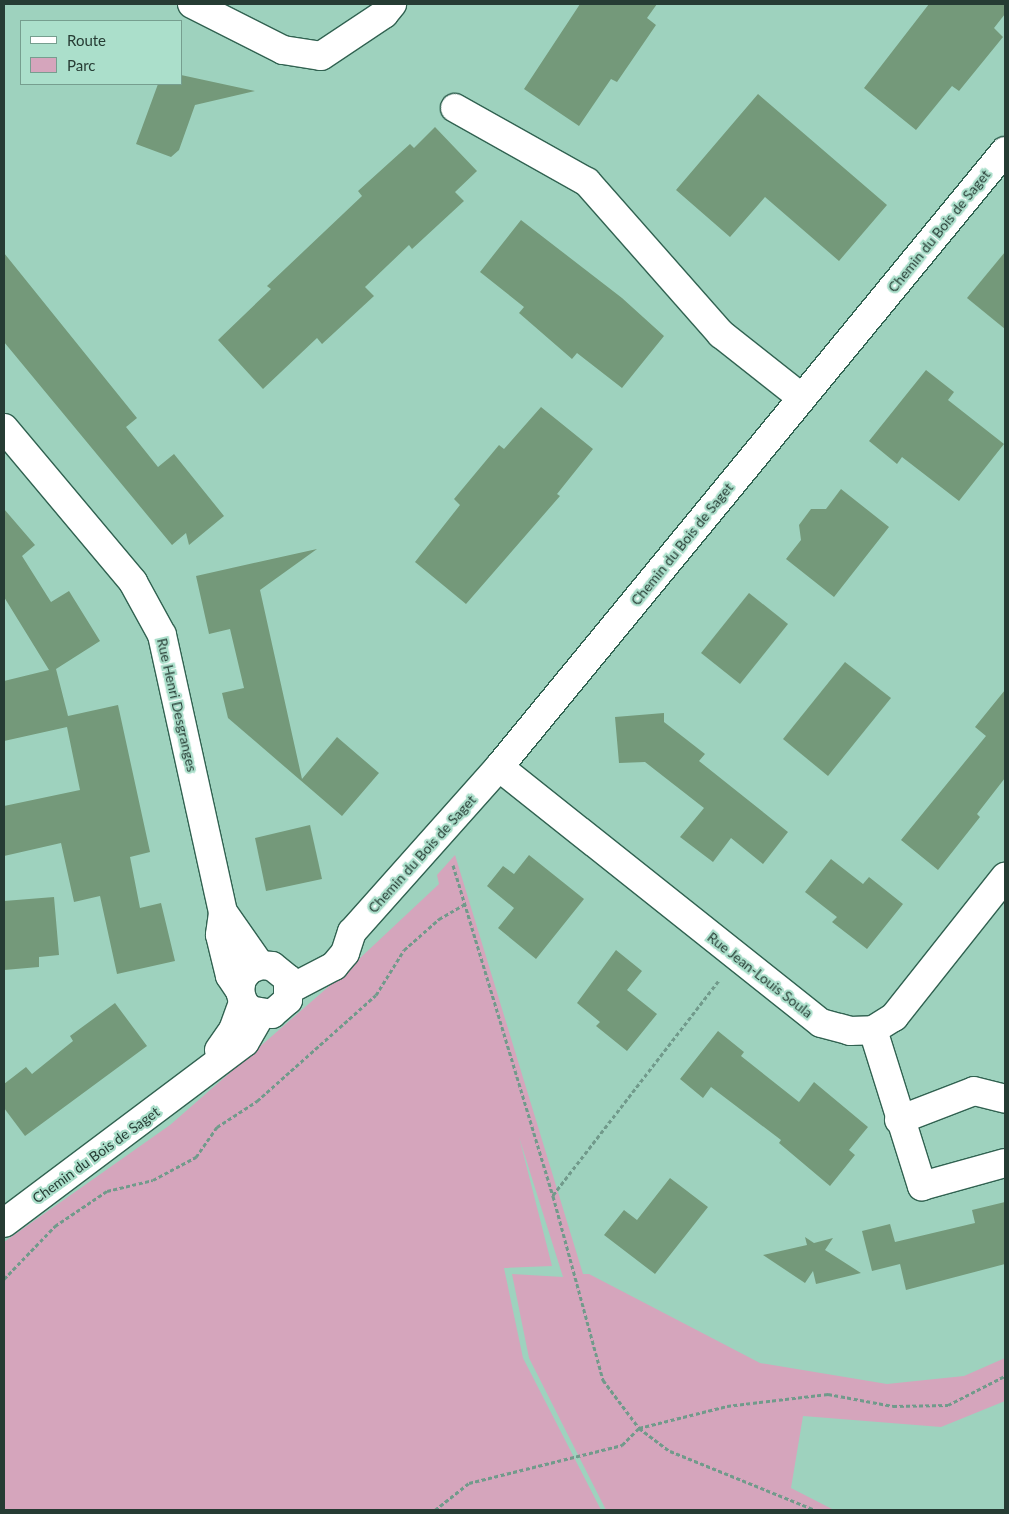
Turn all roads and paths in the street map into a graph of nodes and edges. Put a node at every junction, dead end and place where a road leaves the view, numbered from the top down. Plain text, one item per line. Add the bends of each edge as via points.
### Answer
1 (192, 4) edge
2 (392, 4) edge
3 (455, 108) dead end
4 (1005, 151) edge
5 (802, 398) junction
6 (4, 428) edge
7 (499, 767) junction
8 (446, 828) junction
9 (1005, 877) edge
10 (465, 904) junction
11 (223, 912) junction
12 (737, 957) junction
13 (277, 975) junction
14 (248, 1002) junction
15 (873, 1030) junction
16 (1005, 1099) edge
17 (899, 1120) junction
18 (1005, 1163) edge
19 (553, 1196) junction
20 (4, 1223) edge
21 (4, 1279) edge
22 (1005, 1376) edge
23 (639, 1428) junction
24 (435, 1510) edge
25 (815, 1510) edge

1 - 2 street via 283,50 321,56 384,14
3 - 5 street via 587,182 721,334
4 - 5 street, Chemin du Bois de Saget
5 - 7 street, Chemin du Bois de Saget
6 - 11 street, Rue Henri Desgranges via 132,582 162,635
7 - 8 street, Chemin du Bois de Saget
7 - 12 street, Rue Jean-Louis Soula
8 - 10 path
8 - 13 street, Chemin du Bois de Saget via 352,932 345,953 334,966
9 - 15 street via 894,1017
10 - 19 path
10 - 21 path via 439,919 404,950 376,995 256,1101 218,1127 196,1157 153,1180 107,1191 55,1226
11 - 13 street, Rue Henri Desgranges
11 - 14 street, Rue Henri Desgranges via 222,943 230,976
12 - 15 street, Rue Jean-Louis Soula via 821,1023 850,1031
12 - 19 path
13 - 14 street, Chemin du Bois de Saget via 249,970 242,979
13 - 14 street via 282,1008 272,1014
14 - 20 street, Chemin du Bois de Saget via 233,1030 188,1087
15 - 17 street
16 - 17 street via 974,1091
17 - 18 street via 922,1186
19 - 23 path via 603,1380
22 - 23 path via 948,1405 893,1406 828,1394 727,1406
23 - 24 path via 622,1445 469,1483
23 - 25 path via 670,1451

